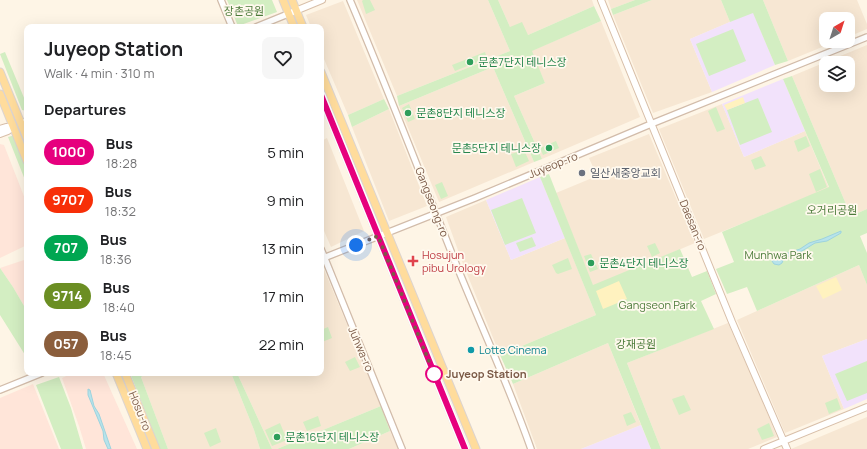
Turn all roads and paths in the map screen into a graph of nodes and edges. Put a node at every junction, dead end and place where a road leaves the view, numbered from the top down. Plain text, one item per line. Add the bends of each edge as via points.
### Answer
1 (221, 0) edge
2 (283, 0) edge
3 (292, 0) edge
4 (322, 0) edge
5 (350, 0) edge
6 (601, 0) edge
7 (296, 11) junction
8 (288, 14) junction
9 (231, 24) edge
10 (263, 24) edge
11 (293, 24) edge
12 (301, 24) edge
13 (867, 37) edge
14 (0, 72) edge
15 (324, 79) edge
16 (0, 94) edge
17 (324, 102) edge
18 (24, 122) edge
19 (651, 124) junction
20 (13, 127) junction
21 (0, 129) edge
22 (0, 134) edge
23 (24, 154) edge
24 (436, 213) junction
25 (386, 232) junction
26 (378, 236) junction
27 (324, 258) edge
28 (324, 260) edge
29 (35, 376) edge
30 (117, 376) edge
31 (126, 376) edge
32 (0, 390) edge
33 (867, 407) edge
34 (784, 441) junction
35 (147, 449) edge
36 (156, 449) edge
37 (402, 449) edge
38 (465, 449) edge
39 (476, 449) edge
40 (531, 449) edge
41 (764, 449) edge
42 (786, 449) edge

1 - 9 street
2 - 8 main road
3 - 7 main road
4 - 7 main road
5 - 24 street, Gangseong-ro
6 - 19 main road, Daesan-ro
7 - 8 main road
7 - 12 main road
8 - 10 street
8 - 11 main road
13 - 19 street, Juyeop-ro
14 - 18 main road
15 - 25 main road
16 - 20 main road
17 - 26 main road
18 - 20 main road
19 - 24 street, Juyeop-ro
19 - 34 main road, Daesan-ro
20 - 21 main road
20 - 22 main road
20 - 23 main road
24 - 25 street, Juyeop-ro
24 - 40 street, Gangseong-ro
25 - 26 street, Juyeop-ro
25 - 39 main road
26 - 27 street, Juyeop-ro
26 - 38 main road
28 - 37 street, Juhwa-ro
29 - 32 street
30 - 35 main road, Hosu-ro
31 - 36 main road, Hosu-ro
33 - 34 main road
34 - 41 main road
34 - 42 main road, Daesan-ro

